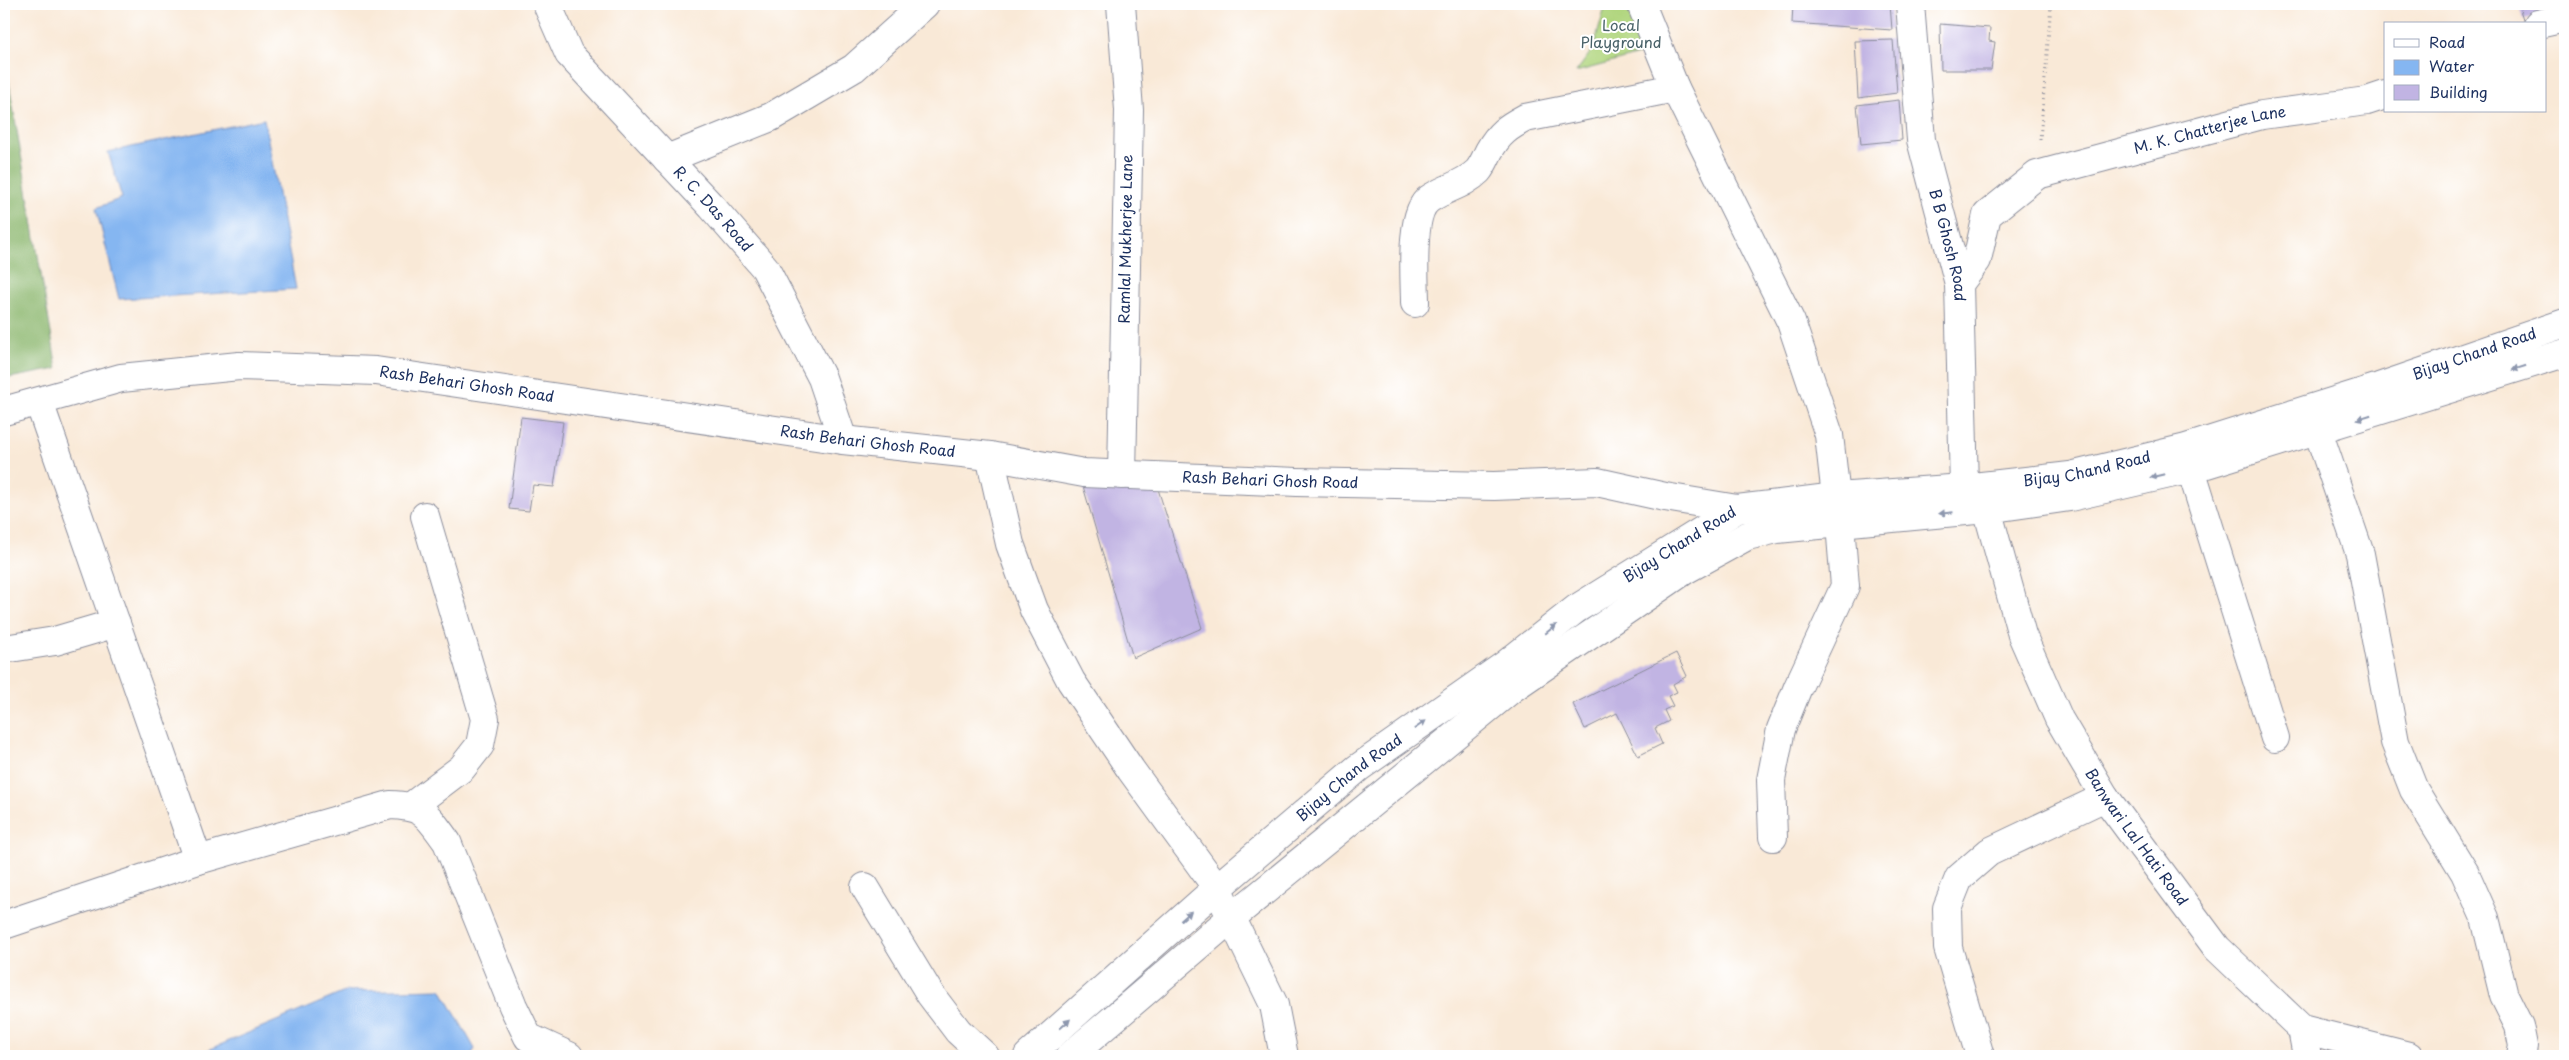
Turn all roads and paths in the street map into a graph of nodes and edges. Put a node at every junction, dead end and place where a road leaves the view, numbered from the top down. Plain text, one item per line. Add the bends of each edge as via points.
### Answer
1 (547, 4) edge
2 (925, 4) edge
3 (1120, 4) edge
4 (1641, 4) edge
5 (1910, 4) edge
6 (2051, 4) edge
7 (2565, 18) edge
8 (2546, 22) edge
9 (1675, 88) junction
10 (2384, 95) edge
11 (667, 159) junction
12 (2037, 175) junction
13 (1959, 284) junction
14 (1415, 303) dead end
15 (2565, 323) edge
16 (2565, 353) edge
17 (38, 402) junction
18 (4, 411) edge
19 (2318, 431) junction
20 (842, 440) junction
21 (990, 456) junction
22 (2190, 469) junction
23 (1122, 475) junction
24 (1964, 488) junction
25 (1836, 497) junction
26 (1737, 509) junction
27 (1987, 509) junction
28 (425, 516) dead end
29 (1840, 524) junction
30 (116, 623) junction
31 (4, 649) edge
32 (2275, 738) dead end
33 (2105, 797) junction
34 (413, 806) junction
35 (1773, 837) dead end
36 (198, 860) junction
37 (865, 886) dead end
38 (1217, 888) junction
39 (1230, 919) junction
40 (4, 925) edge
41 (2302, 1029) junction
42 (569, 1056) edge
43 (985, 1056) edge
44 (1028, 1056) edge
45 (1070, 1056) edge
46 (1284, 1056) edge
47 (1980, 1056) edge
48 (2307, 1056) edge
49 (2409, 1056) edge
50 (2521, 1056) edge

1 - 11 street, R. C. Das Road via 569,54
2 - 11 street via 854,68 771,117
3 - 23 street, Ramlal Mukherjee Lane via 1129,110
4 - 9 street
5 - 13 street, B B Ghosh Road via 1921,140
6 - 12 path
7 - 8 street
9 - 14 street via 1525,118 1504,129 1481,168 1468,180 1426,201 1416,219
9 - 25 street via 1791,322 1829,435
10 - 12 street, M. K. Chatterjee Lane via 2262,115
11 - 20 street, R. C. Das Road via 765,268 822,378
12 - 13 street, M. K. Chatterjee Lane via 1987,215 1977,260
13 - 24 street, B B Ghosh Road
15 - 24 street, Bijay Chand Road via 2379,387 2186,448 2070,476
16 -> 19 street, Bijay Chand Road
17 - 18 street, Rash Behari Ghosh Road
17 - 20 street, Rash Behari Ghosh Road via 121,378 239,366 376,370
17 - 30 street
19 - 22 street, Bijay Chand Road
19 - 50 street via 2360,554 2395,742 2414,790 2465,873 2485,918 2504,996 2519,1026 2523,1046
20 - 21 street, Rash Behari Ghosh Road
21 - 23 street, Rash Behari Ghosh Road via 1084,473
21 - 38 street via 1010,544 1043,628 1071,680 1125,762
22 -> 27 street, Bijay Chand Road via 2070,497
22 - 32 street
23 - 26 street, Rash Behari Ghosh Road via 1484,486 1597,482
24 - 25 street, Bijay Chand Road
24 - 27 street
25 - 26 street, Bijay Chand Road
38 -> 26 street, Bijay Chand Road via 1358,768 1505,665 1576,609
27 -> 29 street, Bijay Chand Road
27 - 33 street, Banwari Lal Hati Road via 2022,635 2059,719
28 - 34 street via 484,719 480,745 462,768
29 - 35 street via 1846,586 1781,729 1771,780
29 - 39 street, Bijay Chand Road via 1776,529 1747,536 1685,570 1514,687
30 - 31 street via 55,641
30 - 36 street
33 - 41 street, Banwari Lal Hati Road via 2217,948
33 - 47 street via 1989,852 1959,878 1946,908 1948,948
34 - 36 street via 390,805
34 - 42 street via 430,819 447,842 528,1037
36 - 40 street
37 - 43 street via 930,994 958,1031
38 - 39 street
44 -> 38 street, Bijay Chand Road
39 - 45 street, Bijay Chand Road
39 - 46 street via 1274,1005
41 - 48 street
41 - 49 street, Banwari Lal Hati Road

